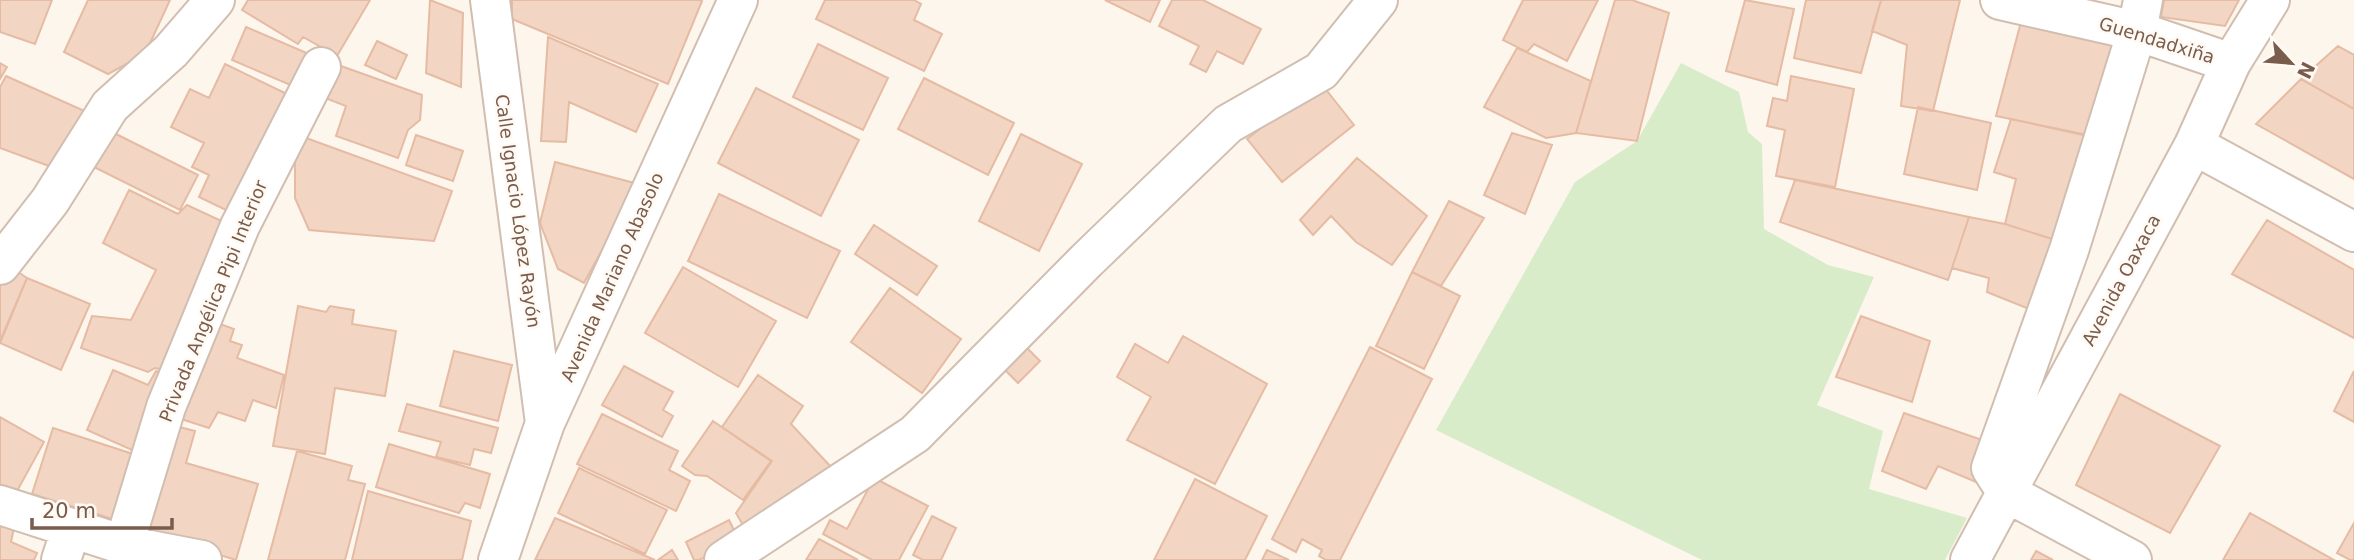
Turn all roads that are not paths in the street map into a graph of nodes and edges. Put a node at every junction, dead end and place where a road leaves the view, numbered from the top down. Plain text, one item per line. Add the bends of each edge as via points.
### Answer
1 (215, 0) edge
2 (490, 0) edge
3 (738, 0) edge
4 (1377, 0) edge
5 (2000, 0) edge
6 (2270, 0) edge
7 (2140, 15) edge
8 (2231, 63) junction
9 (321, 66) dead end
10 (2194, 145) junction
11 (2354, 232) edge
12 (0, 265) edge
13 (545, 423) junction
14 (2007, 493) junction
15 (0, 505) edge
16 (66, 545) edge
17 (124, 545) junction
18 (202, 560) edge
19 (498, 560) edge
20 (724, 560) edge
21 (1970, 560) edge
22 (2132, 560) edge

1 - 12 street via 171,51 110,106 50,201
2 - 13 street, Calle Ignacio López Rayón
3 - 13 street, Avenida Mariano Abasolo
4 - 20 street via 1321,71 1228,124 915,434
5 - 7 street, Guendadxiña
6 - 8 street, Avenida Oaxaca
7 - 8 street, Guendadxiña
7 - 14 street via 2069,250 1991,468
8 - 10 street, Avenida Oaxaca
9 - 17 street, Privada Angélica Pipi Interior via 240,226 166,407
10 - 11 street
10 - 14 street, Avenida Oaxaca
13 - 19 street, Avenida Mariano Abasolo
14 - 21 street, Avenida Oaxaca
14 - 22 street
15 - 16 street
16 - 17 street
17 - 18 street

